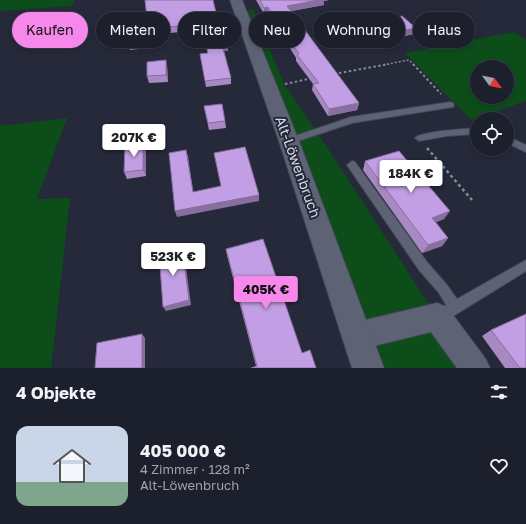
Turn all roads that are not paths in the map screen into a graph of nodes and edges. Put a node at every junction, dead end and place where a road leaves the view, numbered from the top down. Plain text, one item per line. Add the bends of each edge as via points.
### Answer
1 (236, 0) edge
2 (450, 105) road end
3 (470, 131) edge
4 (419, 138) road end
5 (289, 141) junction
6 (514, 143) edge
7 (526, 149) edge
8 (352, 165) dead end
9 (526, 265) edge
10 (446, 312) junction
11 (357, 336) junction
12 (368, 368) edge
13 (475, 368) edge

1 - 5 street, Alt-Löwenbruch
2 - 5 lane via 350,120
3 - 4 lane via 447,132
5 - 11 street, Alt-Löwenbruch
6 - 7 lane
8 - 10 lane via 423,266 443,289
9 - 10 lane
10 - 11 street
10 - 13 street
11 - 12 street, Alt-Löwenbruch

